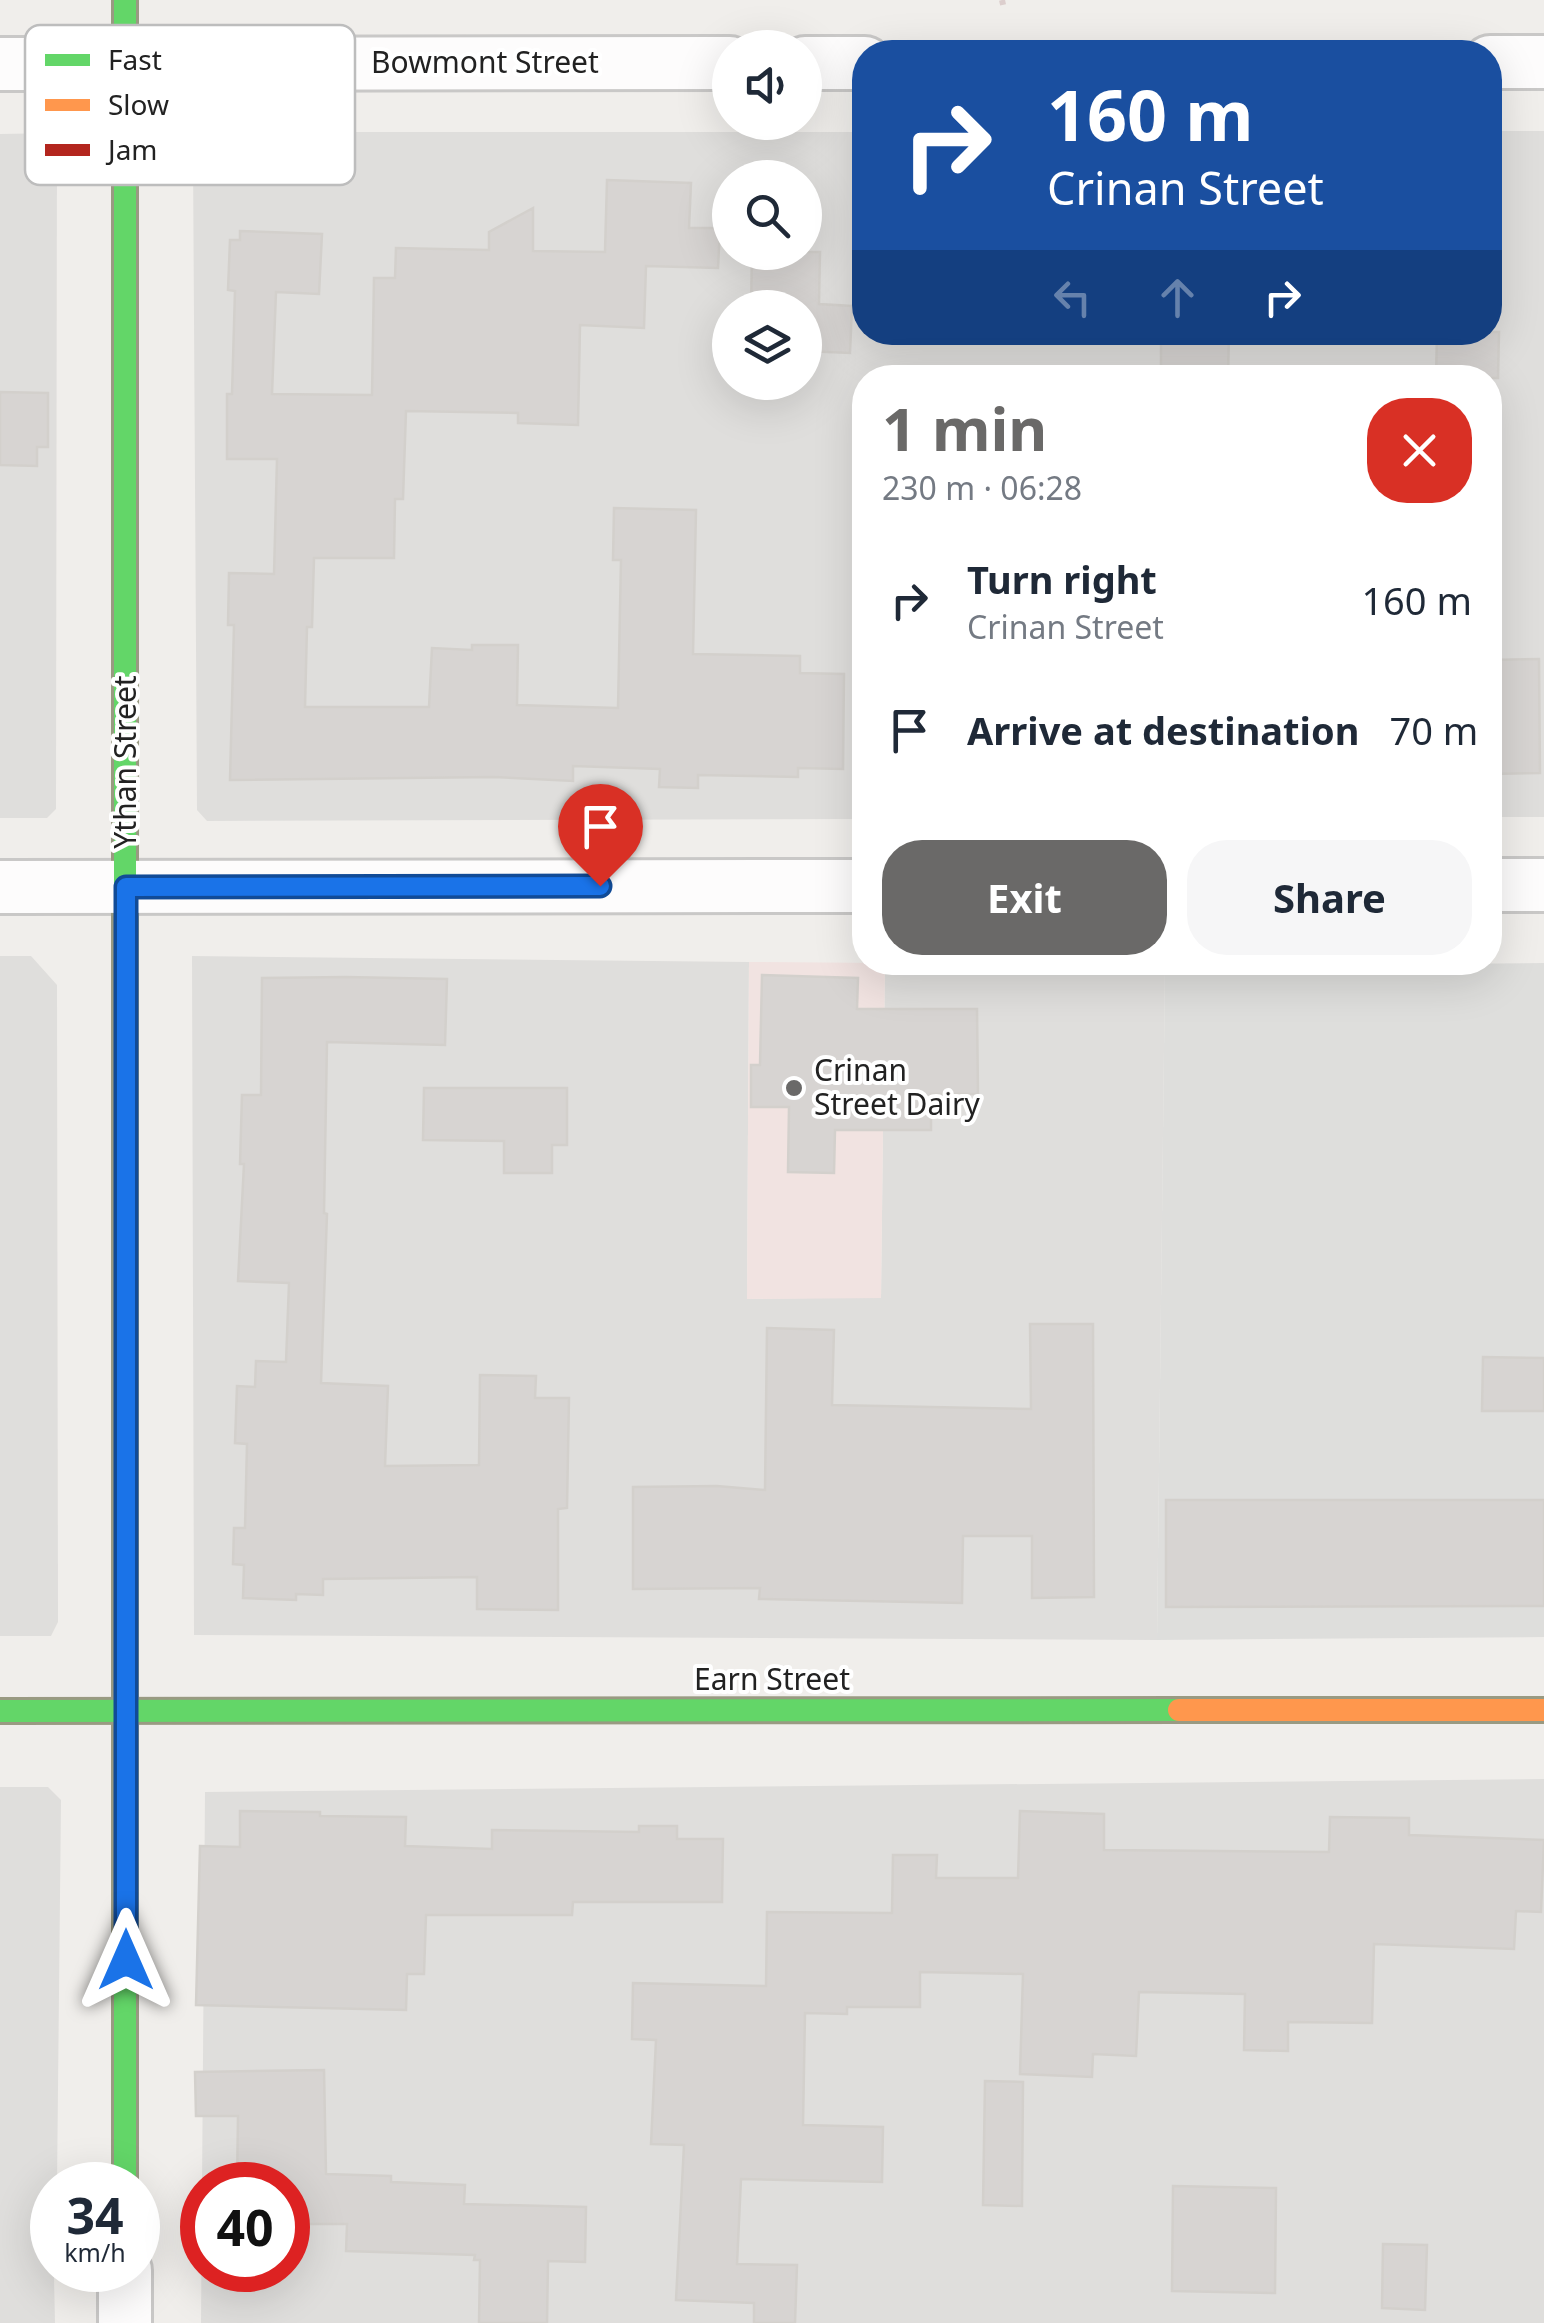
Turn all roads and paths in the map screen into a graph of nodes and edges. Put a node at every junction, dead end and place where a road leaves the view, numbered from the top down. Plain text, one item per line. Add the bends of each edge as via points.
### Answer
1 (822, 62) edge
2 (852, 62) edge
3 (1502, 62) edge
4 (1544, 62) edge
5 (712, 63) edge
6 (355, 64) edge
7 (124, 185) edge
8 (1502, 885) edge
9 (1544, 885) edge
10 (852, 886) edge
11 (0, 887) edge
12 (126, 887) junction
13 (126, 1710) junction
14 (1544, 1710) edge
15 (0, 1711) edge
16 (125, 2162) edge
17 (125, 2292) edge
18 (125, 2323) edge

1 - 2 street
3 - 4 street
5 - 6 street, Bowmont Street
7 - 12 street, Ythan Street
8 - 9 street
10 - 12 street
11 - 12 street
12 - 13 street, Ythan Street
13 - 14 street, Earn Street
13 - 15 street, Earn Street
13 - 16 street, Ythan Street
17 - 18 street

